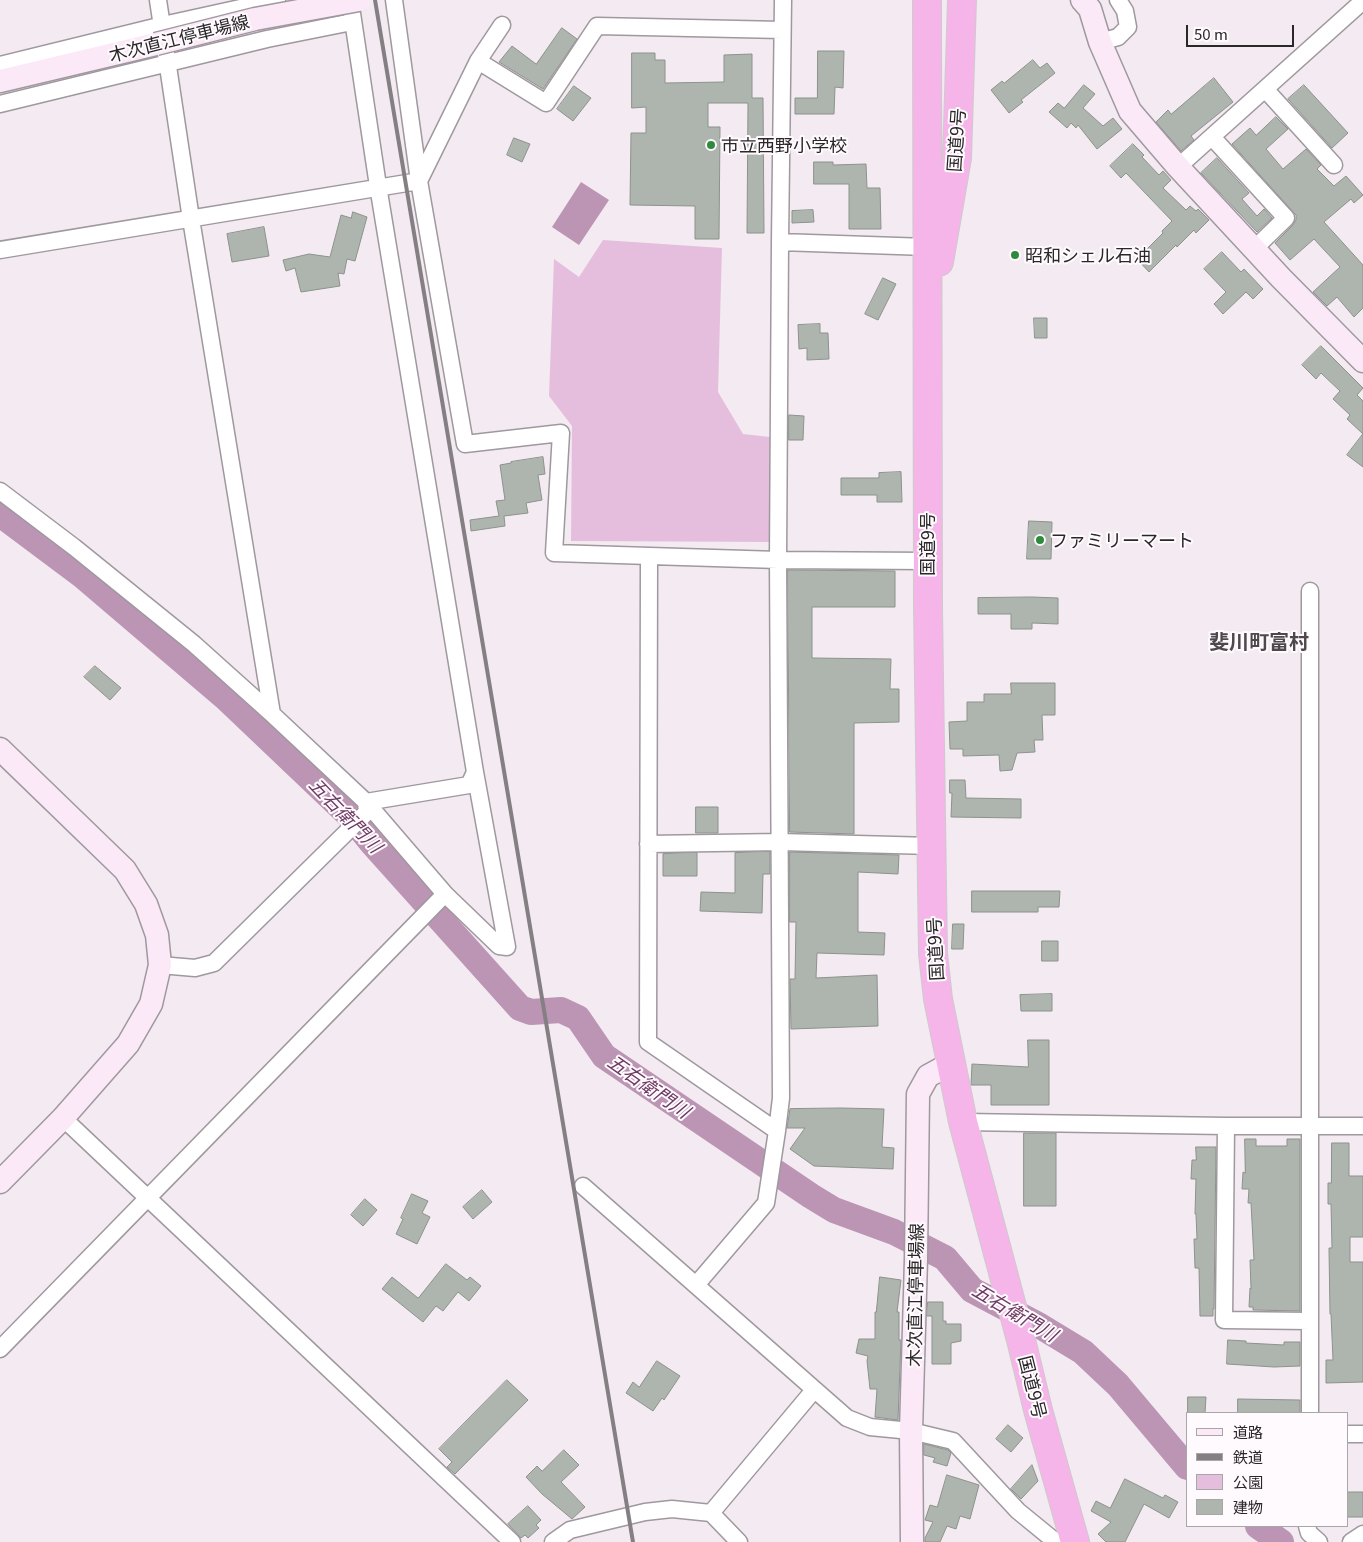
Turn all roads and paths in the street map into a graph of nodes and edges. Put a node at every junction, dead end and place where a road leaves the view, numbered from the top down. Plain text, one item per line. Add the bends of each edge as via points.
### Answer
1 (158, 0) edge
2 (277, 0) edge
3 (350, 0) edge
4 (359, 0) edge
5 (394, 0) edge
6 (783, 0) edge
7 (927, 0) edge
8 (962, 0) edge
9 (1082, 0) edge
10 (1118, 0) edge
11 (1363, 1) edge
12 (352, 22) junction
13 (502, 25) dead end
14 (782, 30) junction
15 (159, 34) junction
16 (1100, 42) junction
17 (478, 61) junction
18 (168, 62) junction
19 (0, 65) edge
20 (0, 81) edge
21 (1265, 90) junction
22 (0, 104) edge
23 (1212, 137) junction
24 (1334, 165) dead end
25 (1178, 167) junction
26 (419, 181) junction
27 (378, 186) junction
28 (191, 219) junction
29 (780, 242) junction
30 (927, 247) junction
31 (1254, 249) junction
32 (0, 250) edge
33 (926, 338) junction
34 (1363, 362) edge
35 (0, 491) edge
36 (649, 557) junction
37 (778, 560) junction
38 (928, 561) junction
39 (1310, 591) dead end
40 (272, 714) junction
41 (0, 750) edge
42 (475, 772) junction
43 (366, 802) junction
44 (780, 842) junction
45 (648, 844) junction
46 (932, 846) junction
47 (445, 894) junction
48 (160, 965) junction
49 (950, 1064) junction
50 (63, 1118) junction
51 (963, 1122) junction
52 (1226, 1126) junction
53 (1310, 1126) junction
54 (1363, 1126) edge
55 (777, 1131) junction
56 (0, 1182) edge
57 (583, 1186) dead end
58 (147, 1197) junction
59 (696, 1285) junction
60 (1310, 1322) junction
61 (0, 1349) edge
62 (814, 1390) junction
63 (1310, 1412) edge
64 (911, 1430) junction
65 (1348, 1434) edge
66 (1363, 1434) edge
67 (711, 1513) junction
68 (1307, 1527) edge
69 (1363, 1534) edge
70 (512, 1542) edge
71 (553, 1542) edge
72 (739, 1542) edge
73 (912, 1542) edge
74 (1056, 1542) edge
75 (1075, 1542) edge
76 (1319, 1542) edge
77 (1351, 1542) edge

1 - 15 street
2 - 15 street
3 - 12 street
4 - 15 street, 木次直江停車場線, bridge
5 - 26 street
6 - 14 street
7 - 30 highway, 国道9号
8 - 33 highway, 国道9号 via 958,158
9 - 16 street via 1090,9
10 - 16 street via 1126,11 1128,27 1118,37
11 - 21 street
12 - 18 street
12 - 27 street
13 - 17 street
14 - 17 street via 597,26 546,104
14 - 29 street
15 - 18 street
15 - 19 street
15 - 20 street, 木次直江停車場線
16 - 25 street via 1130,111
17 - 26 street
18 - 22 street
18 - 28 street
21 - 23 street
21 - 24 street
23 - 25 street
23 - 31 street via 1286,218
25 - 31 street
26 - 27 street
26 - 36 street via 465,444 561,434 554,553
27 - 28 street
27 - 42 street
28 - 32 street
28 - 40 street
29 - 30 street
29 - 37 street
30 - 33 highway, 国道9号
31 - 34 street
33 - 38 highway, 国道9号
35 - 40 street via 194,644
36 - 37 street
36 - 45 street
37 - 38 street
37 - 44 street
38 - 46 highway, 国道9号
39 - 53 street
40 - 43 street
41 - 48 street via 125,870 146,904 156,935
42 - 43 street via 469,785
42 - 47 street via 507,947 499,946
43 - 47 street
43 - 48 street via 367,812 214,963 195,968
44 - 45 street
44 - 46 street
44 - 55 street via 781,1098
45 - 55 street via 648,1042
46 - 49 highway, 国道9号 via 933,954
47 - 58 street
48 - 50 street via 151,1004 128,1044
49 - 51 highway, 国道9号
49 - 64 street, 木次直江停車場線 via 928,1076 918,1094
50 - 56 street
50 - 58 street
51 - 52 street
51 - 75 highway, 国道9号
52 - 53 street
52 - 60 street via 1224,1320
53 - 54 street
53 - 60 street
55 - 59 street via 766,1203
57 - 59 street
58 - 61 street
58 - 70 street
59 - 62 street
60 - 63 street
62 - 64 street via 847,1418 870,1427
62 - 67 street
64 - 73 street, 木次直江停車場線
64 - 74 street via 953,1441 1018,1511
65 - 66 street
67 - 71 street via 672,1509 645,1512 570,1530
67 - 72 street
68 - 76 street
69 - 77 street

